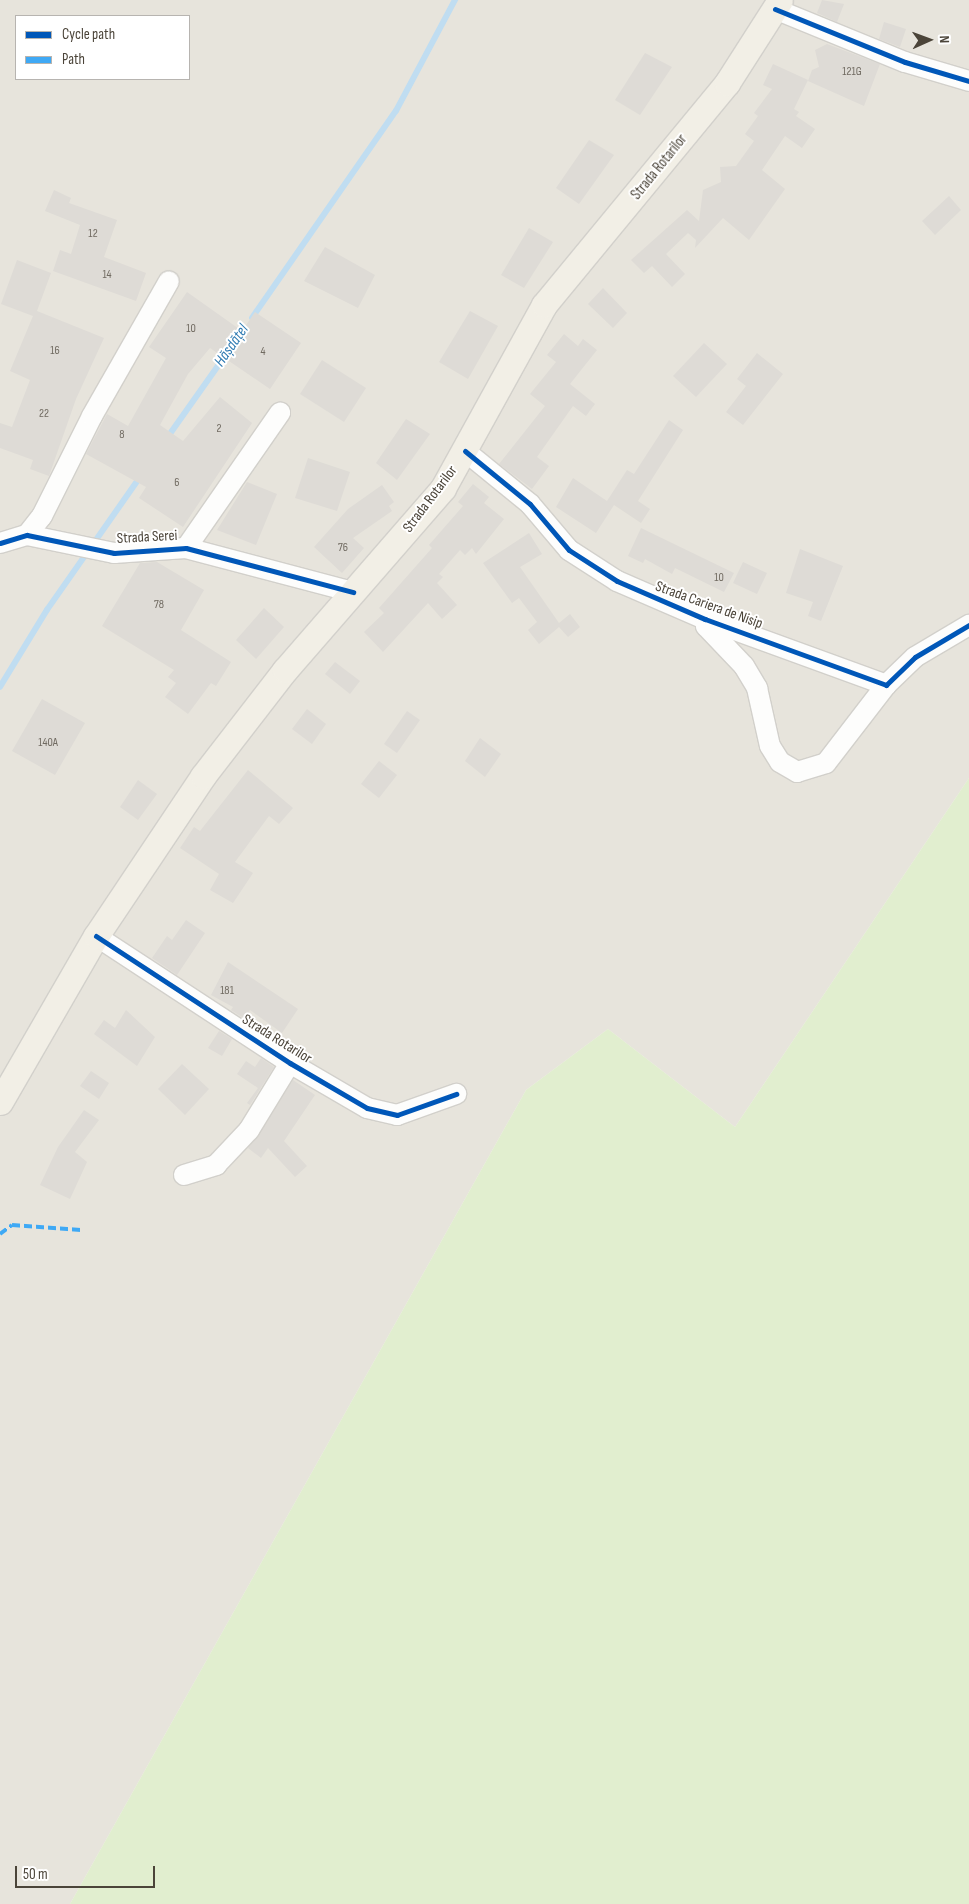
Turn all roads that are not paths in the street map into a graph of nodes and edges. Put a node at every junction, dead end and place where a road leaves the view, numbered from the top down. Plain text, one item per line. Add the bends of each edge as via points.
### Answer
1 (777, 5) edge
2 (969, 81) edge
3 (169, 281) dead end
4 (280, 414) dead end
5 (465, 451) junction
6 (27, 535) junction
7 (0, 543) edge
8 (186, 548) junction
9 (352, 592) junction
10 (705, 619) junction
11 (969, 625) edge
12 (886, 685) junction
13 (96, 936) junction
14 (290, 1063) junction
15 (456, 1094) dead end
16 (0, 1102) edge
17 (184, 1175) dead end

1 - 2 street via 905,62
1 - 5 main road, Strada Rotarilor via 727,83 544,305 522,338
3 - 6 street via 92,416 42,516
4 - 8 street, Strada Serei
5 - 9 main road, Strada Rotarilor via 426,510
5 - 10 street, Strada Cariera de Nisip via 530,504 569,550 642,594
6 - 7 street, Strada Serei
6 - 8 street, Strada Serei via 114,553
8 - 9 street, Strada Serei
9 - 13 main road, Strada Rotarilor via 236,730
10 - 12 street, Strada Cariera de Nisip
10 - 12 street, Strada Cariera de Nisip via 706,626 744,666 757,688 770,746 780,762 797,772 826,763
11 - 12 street, Strada Cariera de Nisip via 915,657
13 - 14 street, Strada Rotarilor
13 - 16 main road, Strada Rotarilor
14 - 15 street, Strada Rotarilor via 367,1108 397,1115
14 - 17 street, Strada Rotarilor via 274,1095 249,1130 216,1165

